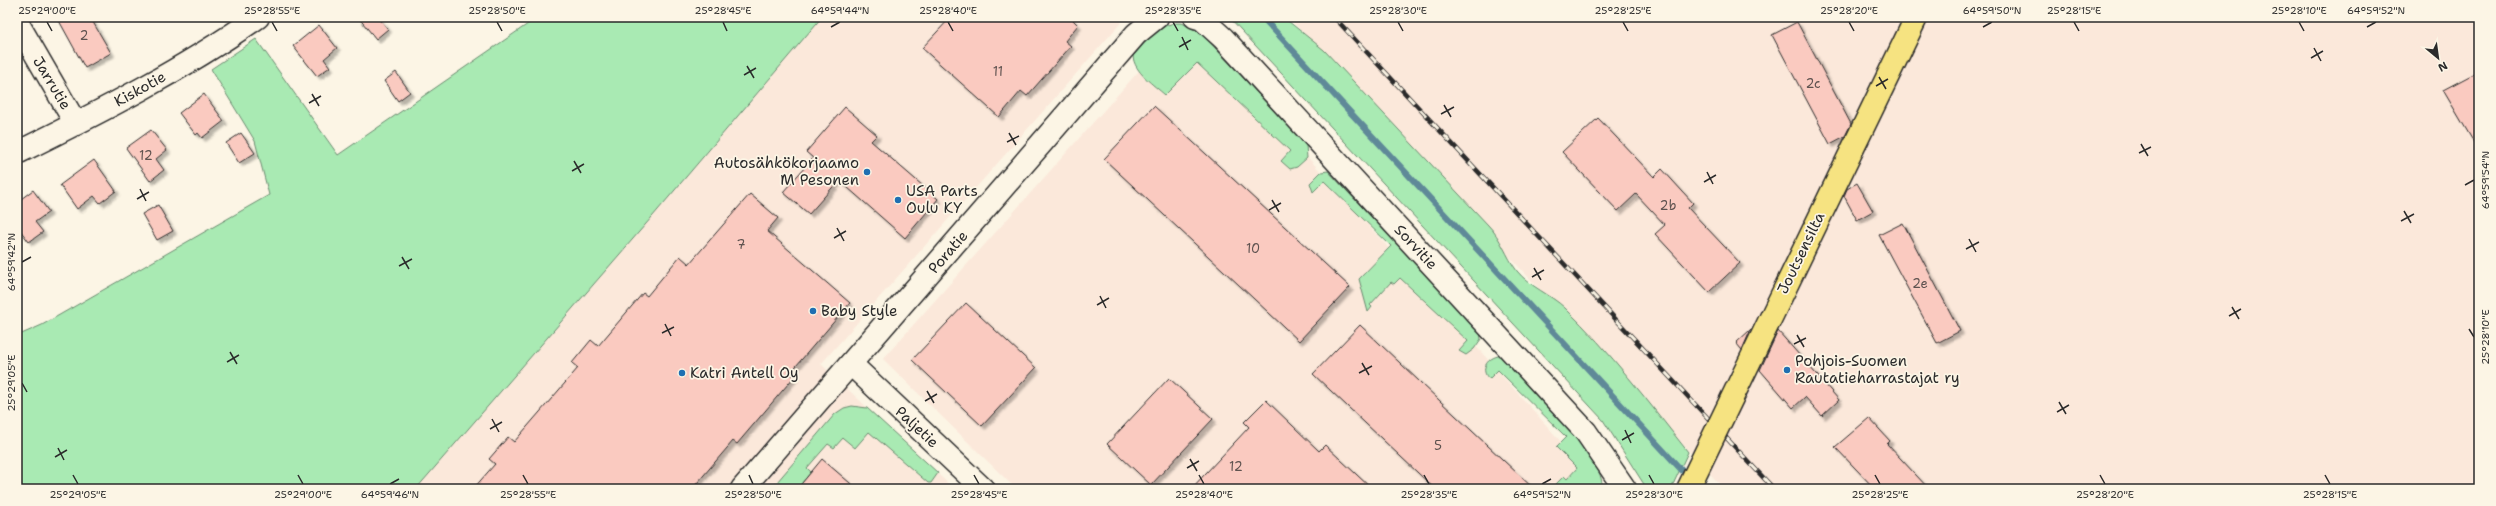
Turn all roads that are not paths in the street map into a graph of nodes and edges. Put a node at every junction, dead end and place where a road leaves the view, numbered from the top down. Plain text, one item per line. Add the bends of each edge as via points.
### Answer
1 (258, 17) edge
2 (1157, 17) edge
3 (1195, 17) edge
4 (1915, 17) edge
5 (17, 22) edge
6 (76, 124) junction
7 (17, 153) edge
8 (851, 364) junction
9 (742, 489) edge
10 (983, 489) edge
11 (1625, 489) edge
12 (1688, 489) edge

1 - 6 street, Kiskotie via 223,42
2 - 8 street, Poratie via 1136,34
3 - 11 street, Sorvitie via 1202,19 1223,38 1586,432
4 - 12 main road, Joutsensilta, bridge
5 - 6 street, Jarrutie
6 - 7 street, Kiskotie
8 - 9 street, Poratie
8 - 10 street, Paljetie

